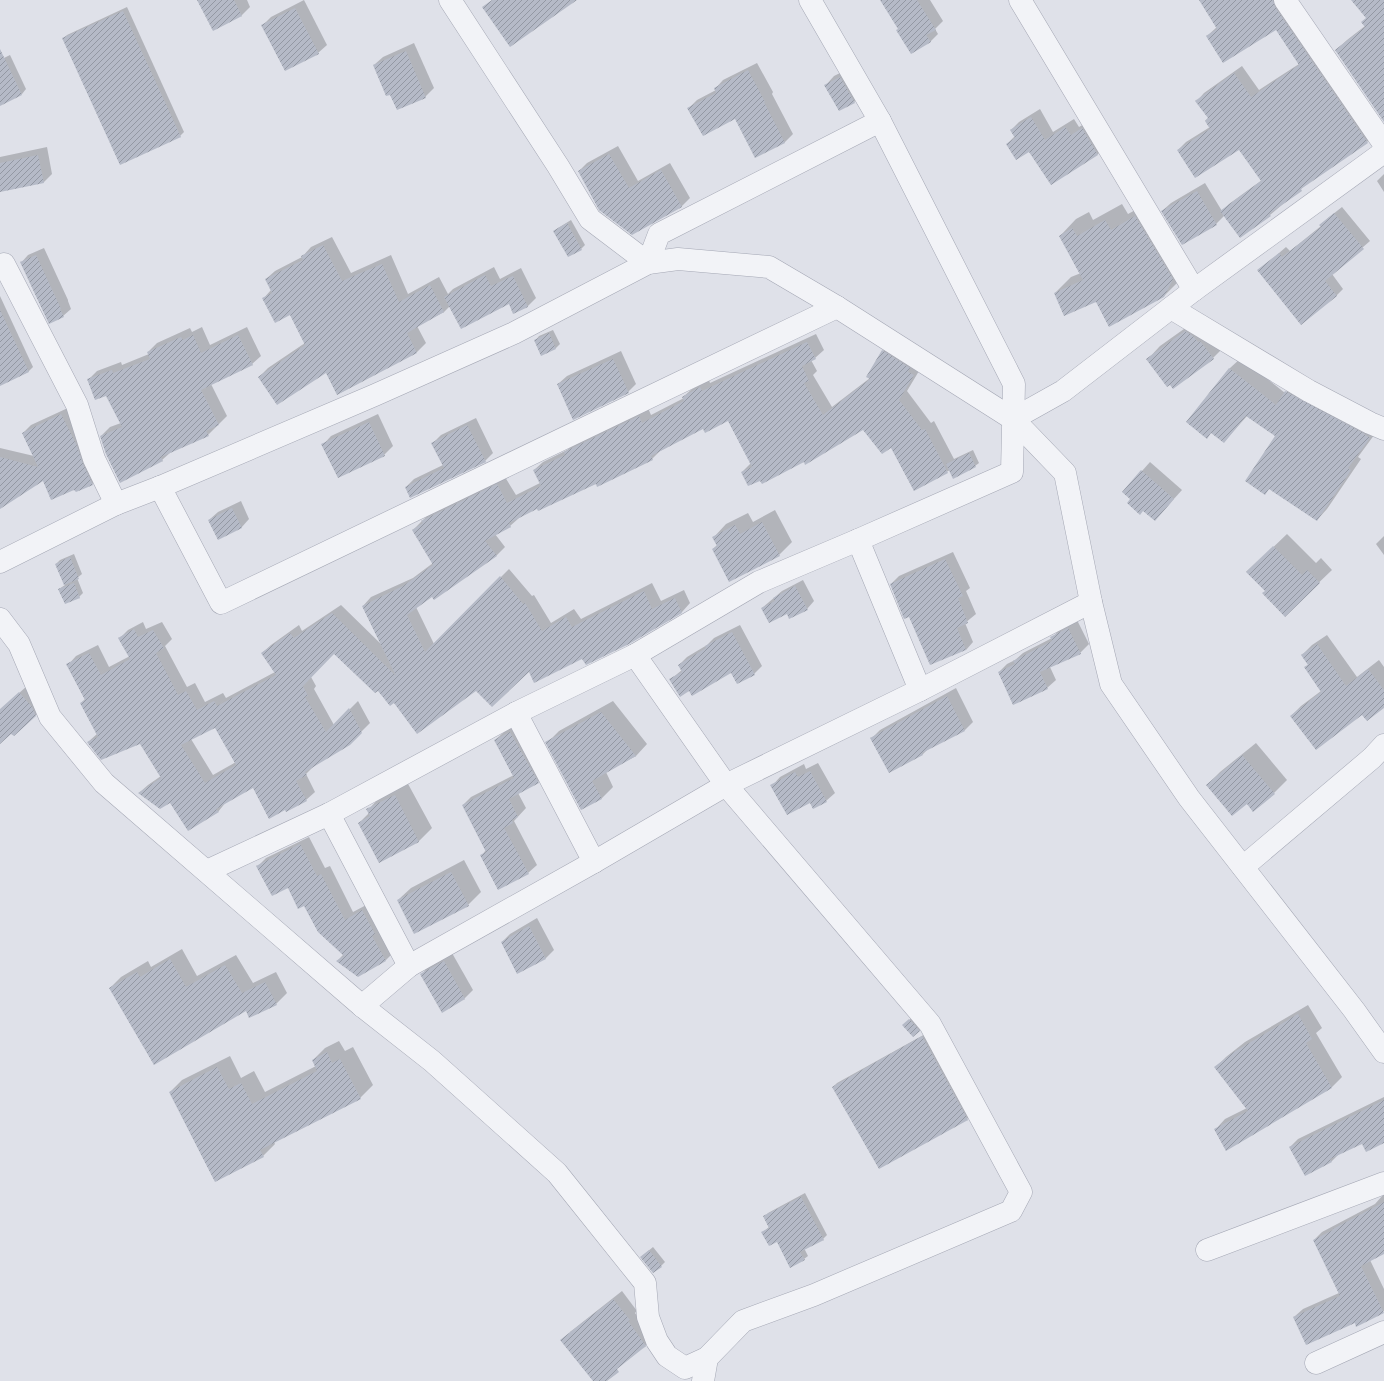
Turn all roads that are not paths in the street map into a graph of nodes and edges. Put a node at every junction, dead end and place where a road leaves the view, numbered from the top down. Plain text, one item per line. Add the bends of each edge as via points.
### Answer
1 (810, 0) edge
2 (1020, 0) edge
3 (1285, 0) edge
4 (455, 2) edge
5 (880, 121) junction
6 (1384, 144) edge
7 (1384, 152) edge
8 (648, 263) junction
9 (4, 264) dead end
10 (1194, 290) junction
11 (837, 307) junction
12 (1171, 308) junction
13 (1013, 420) junction
14 (1384, 429) edge
15 (160, 487) junction
16 (116, 504) junction
17 (858, 540) junction
18 (0, 562) edge
19 (1091, 602) junction
20 (0, 619) edge
21 (635, 655) junction
22 (920, 690) junction
23 (516, 713) junction
24 (1384, 745) edge
25 (726, 785) junction
26 (329, 814) junction
27 (594, 862) junction
28 (1243, 868) junction
29 (207, 871) junction
30 (409, 966) junction
31 (362, 1006) junction
32 (1384, 1052) edge
33 (1384, 1183) edge
34 (1207, 1250) dead end
35 (1384, 1332) edge
36 (707, 1358) junction
37 (1316, 1363) dead end
38 (703, 1381) edge

1 - 5 street
2 - 10 street
3 - 6 street
4 - 8 street via 590,219
5 - 8 street via 659,234
5 - 13 street via 1014,384
7 - 10 street
8 - 11 street via 678,259 768,266
8 - 15 street via 514,333
9 - 16 street via 77,405 94,459
10 - 12 street
11 - 13 street
11 - 15 street via 221,603
12 - 13 street via 1063,390
12 - 14 street via 1309,391
13 - 17 street via 1012,472
13 - 19 street via 1065,473
15 - 16 street
16 - 18 street
17 - 21 street via 759,582
17 - 22 street
19 - 22 street
19 - 28 street via 1111,684 1188,798
20 - 29 street via 19,644 50,717 104,783
21 - 23 street
21 - 25 street
22 - 25 street
23 - 26 street
23 - 27 street
24 - 28 street
25 - 27 street
25 - 36 street via 930,1024 1021,1192 1011,1211 743,1321
26 - 29 street
26 - 30 street
27 - 30 street
28 - 32 street
29 - 31 street
30 - 31 street
31 - 36 street via 432,1061 557,1173 645,1283 648,1317 657,1341 668,1356 684,1368
33 - 34 street
35 - 37 street
36 - 38 street

